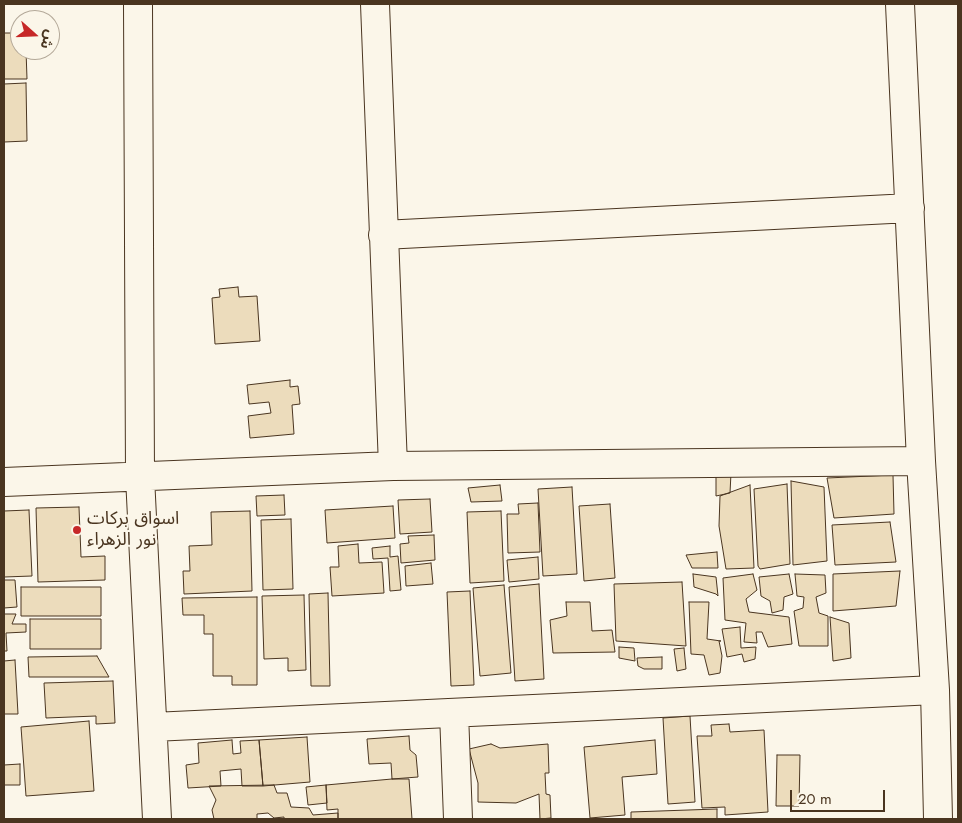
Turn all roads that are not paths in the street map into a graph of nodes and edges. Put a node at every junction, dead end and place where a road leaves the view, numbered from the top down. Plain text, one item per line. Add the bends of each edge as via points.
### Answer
1 (138, 4) edge
2 (376, 4) edge
3 (900, 4) edge
4 (910, 208) junction
5 (383, 235) junction
6 (921, 461) junction
7 (392, 466) junction
8 (140, 477) junction
9 (4, 482) edge
10 (934, 690) junction
11 (454, 713) junction
12 (153, 726) junction
13 (947, 789) edge
14 (156, 819) edge
15 (458, 819) edge
16 (938, 819) edge

1 - 8 street
2 - 5 street
3 - 4 street
4 - 5 street
4 - 6 street
5 - 7 street
6 - 7 street
6 - 10 street
7 - 8 street
8 - 9 street
8 - 12 street
10 - 11 street
10 - 13 street
11 - 12 street
11 - 15 street
12 - 14 street
13 - 16 street

